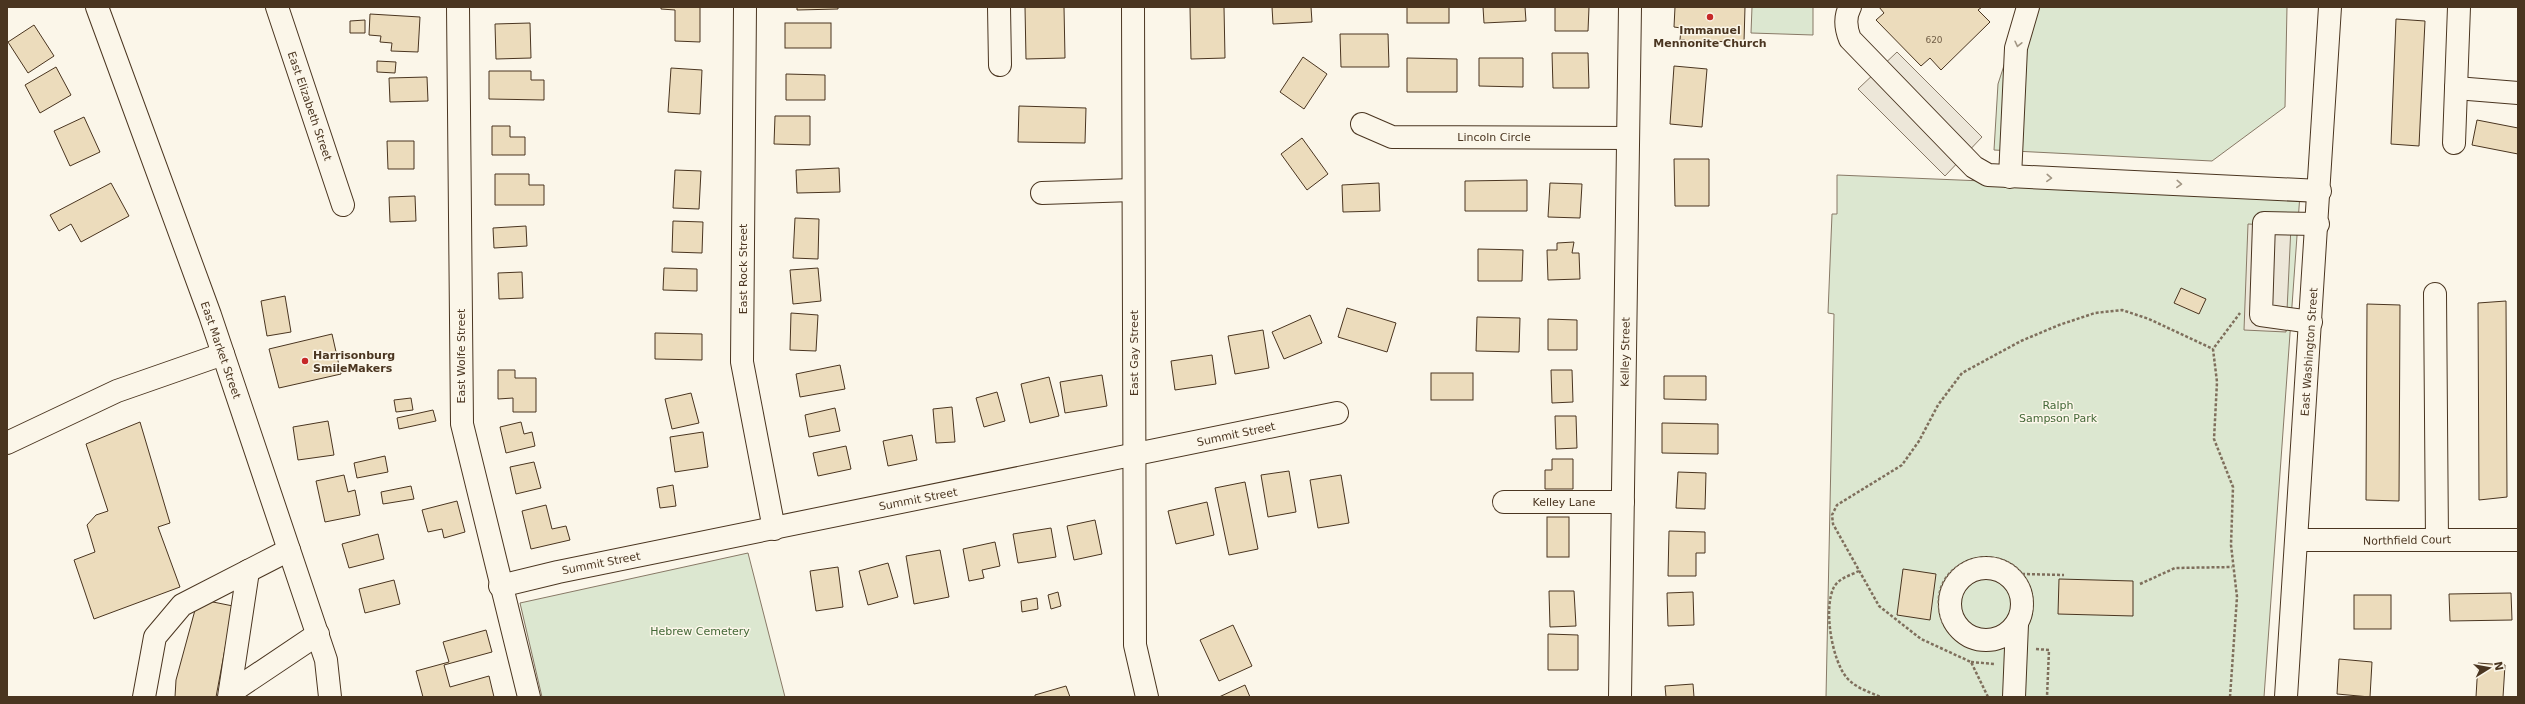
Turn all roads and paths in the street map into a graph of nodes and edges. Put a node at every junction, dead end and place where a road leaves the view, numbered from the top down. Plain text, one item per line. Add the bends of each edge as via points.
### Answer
1 (97, 7) edge
2 (277, 7) edge
3 (458, 7) edge
4 (745, 7) edge
5 (999, 7) edge
6 (1133, 7) edge
7 (1630, 7) edge
8 (1850, 7) edge
9 (2028, 7) edge
10 (2330, 7) edge
11 (2460, 7) edge
12 (1000, 65) dead end
13 (2456, 88) junction
14 (2518, 93) edge
15 (1362, 124) dead end
16 (1627, 138) junction
17 (2454, 144) dead end
18 (2010, 177) junction
19 (1133, 190) junction
20 (2320, 191) junction
21 (1042, 193) dead end
22 (343, 205) dead end
23 (2318, 224) junction
24 (2435, 294) dead end
25 (2244, 310) dead end
26 (2311, 322) junction
27 (2213, 349) junction
28 (223, 354) junction
29 (1337, 413) dead end
30 (7, 443) edge
31 (1134, 456) junction
32 (1504, 502) dead end
33 (1623, 502) junction
34 (774, 529) junction
35 (2297, 540) junction
36 (2437, 540) junction
37 (2518, 540) edge
38 (289, 550) junction
39 (2232, 567) junction
40 (248, 571) junction
41 (1860, 571) junction
42 (2022, 574) dead end
43 (2064, 575) dead end
44 (2140, 584) dead end
45 (500, 586) junction
46 (2017, 624) dead end
47 (318, 634) junction
48 (1971, 662) junction
49 (1998, 664) dead end
50 (230, 695) edge
51 (144, 697) edge
52 (330, 697) edge
53 (529, 697) edge
54 (1147, 697) edge
55 (1620, 697) edge
56 (1881, 697) edge
57 (1988, 697) edge
58 (2014, 697) edge
59 (2230, 697) edge
60 (2286, 697) edge

1 - 28 street, East Market Street
2 - 22 street, East Elizabeth Street
3 - 45 street, East Wolfe Street via 462,424
4 - 34 street, East Rock Street via 742,362
5 - 12 street
6 - 19 street, East Gay Street
7 - 16 street, Kelley Street
8 - 18 street via 1847,12 1846,28 1850,39 1974,167 1988,176
9 -> 18 street via 2016,48
10 - 20 street, East Washington Street
11 - 13 street
13 - 14 street
13 - 17 street
15 - 16 street, Lincoln Circle via 1392,137
16 - 33 street, Kelley Street
18 -> 20 street
19 - 21 street
19 - 31 street, East Gay Street
20 - 23 street, East Washington Street
23 - 26 street, East Washington Street
23 - 26 street via 2264,223 2261,314
24 - 36 street
25 - 27 path via 2233,320
26 - 35 street, East Washington Street
27 - 39 path via 2217,376 2214,439 2233,488
27 - 41 path via 2133,313 2110,310 2059,325 2020,341 1962,373 1938,405 1919,441 1902,465 1837,504 1833,524
28 - 30 street via 117,391
28 - 38 street, East Market Street
29 - 31 street, Summit Street
31 - 34 street, Summit Street
31 - 54 street, East Gay Street via 1135,645
32 - 33 street, Kelley Lane
33 - 55 street, Kelley Street
34 - 45 street, Summit Street
35 - 36 street, Northfield Court
35 - 60 street, East Washington Street
36 - 37 street, Northfield Court
38 - 40 street
38 - 47 street, East Market Street
39 - 44 path via 2175,568
39 - 59 path via 2237,597
40 - 50 street
40 - 51 street via 182,605 155,637
41 - 48 path via 1879,606 1887,614 1921,639
41 - 56 path via 1840,580 1834,588 1830,602 1834,652 1847,679 1861,689
42 - 43 path
45 - 53 street, East Wolfe Street
46 - 58 street
47 - 50 street
47 - 52 street, East Market Street via 326,660
48 - 49 path
48 - 57 path

